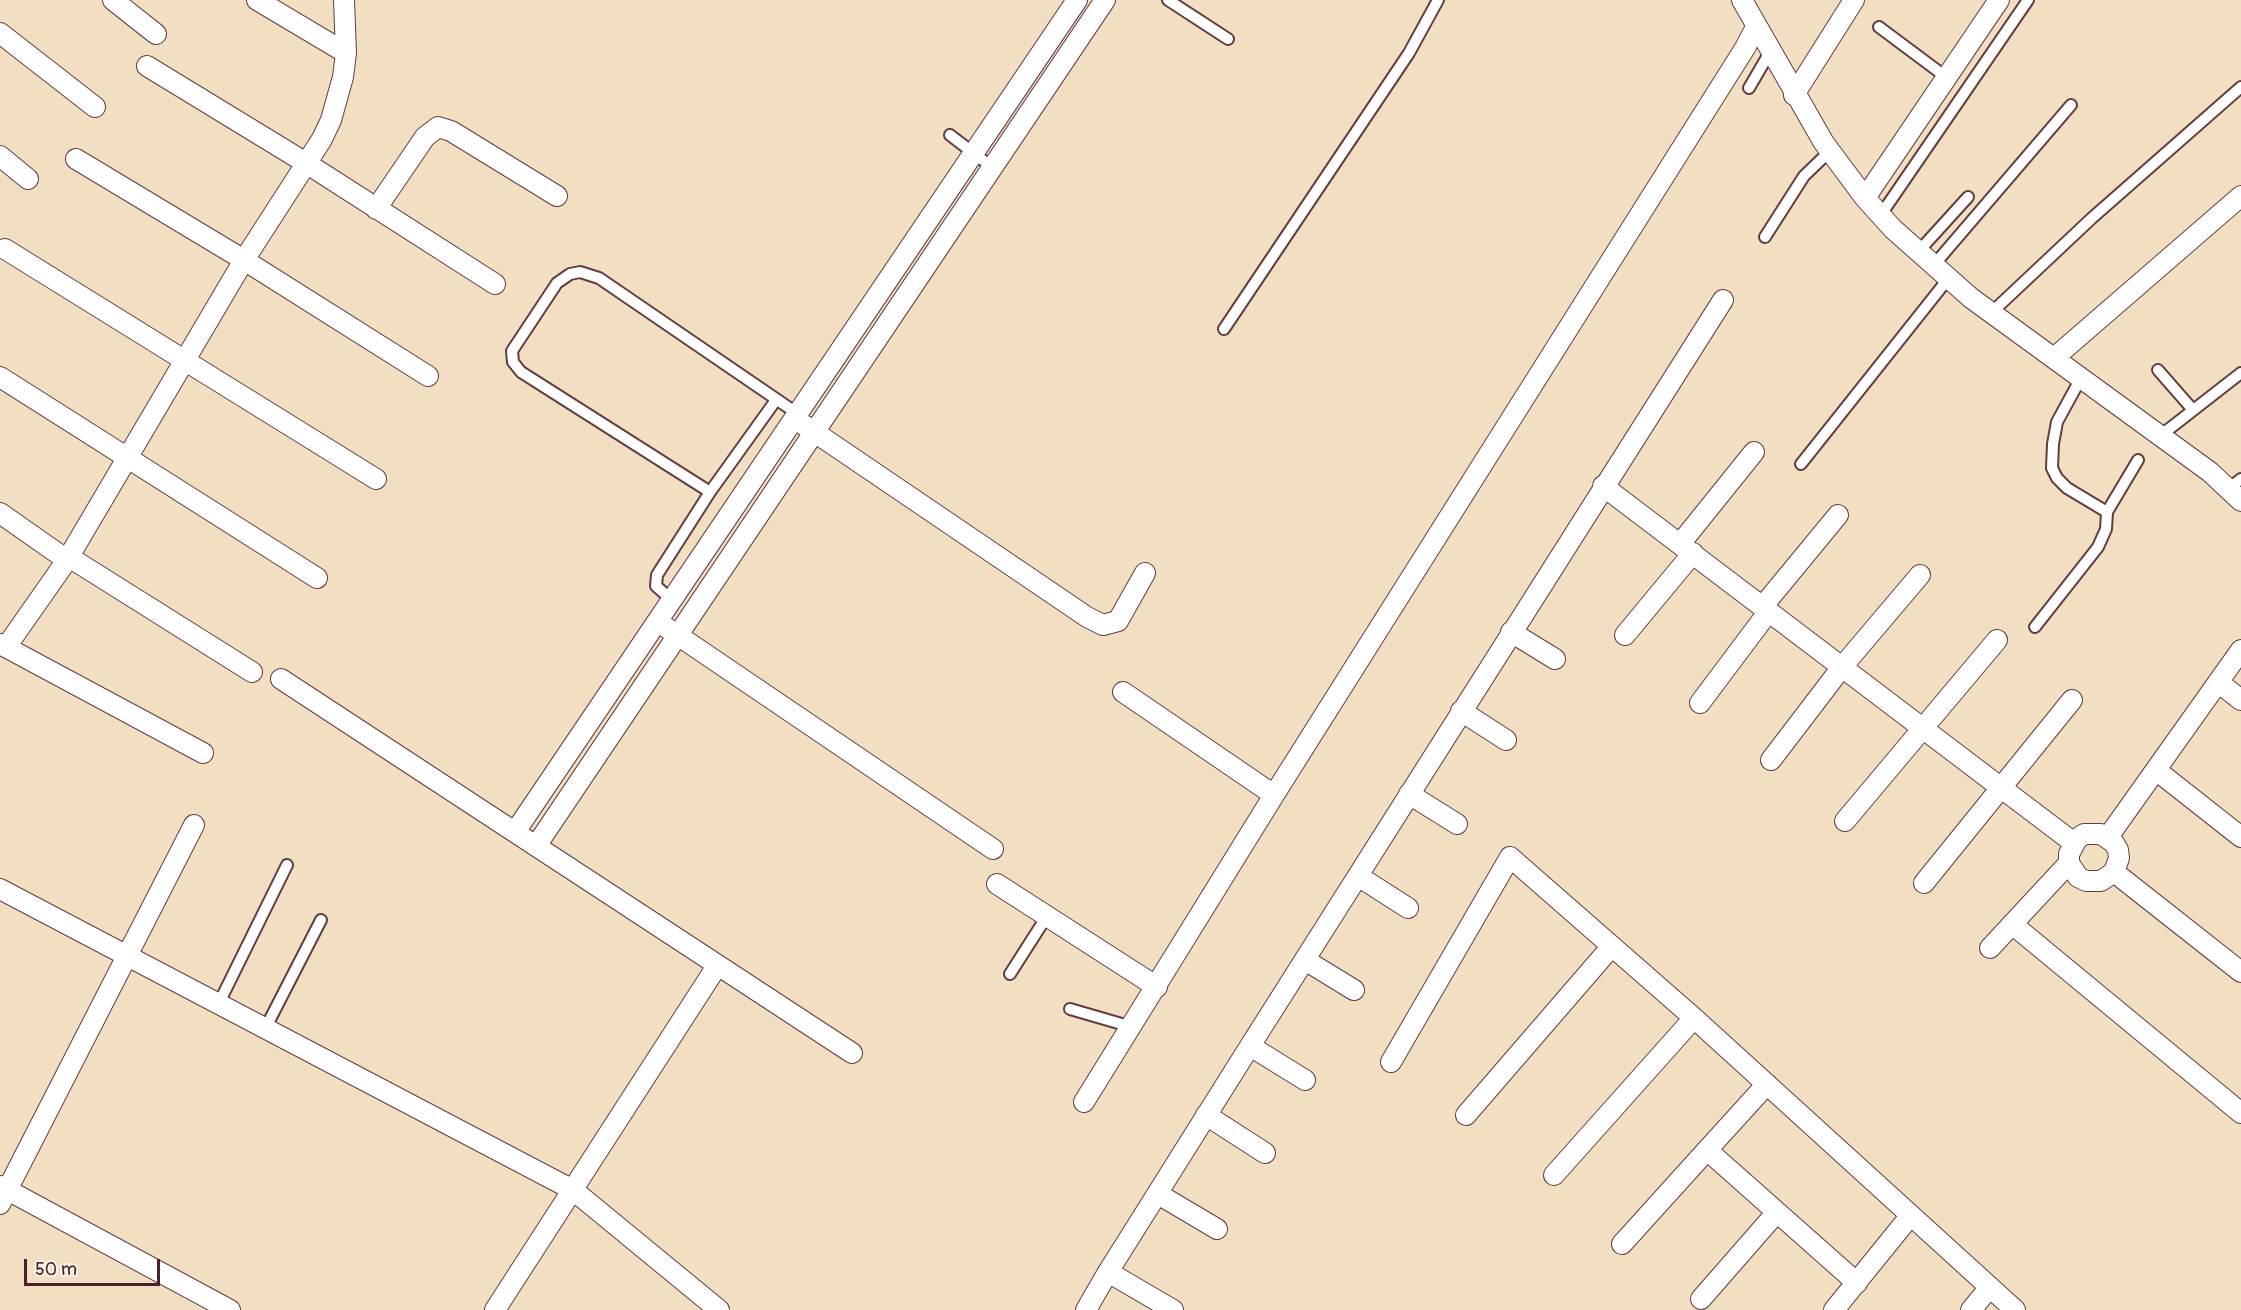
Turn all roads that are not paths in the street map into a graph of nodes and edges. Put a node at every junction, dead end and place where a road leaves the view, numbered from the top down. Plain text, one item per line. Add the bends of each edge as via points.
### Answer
1 (113, 0) edge
2 (257, 0) edge
3 (344, 0) edge
4 (1077, 0) edge
5 (1105, 0) edge
6 (1168, 0) edge
7 (1438, 0) edge
8 (1742, 0) edge
9 (1854, 0) edge
10 (1999, 0) edge
11 (2028, 0) edge
12 (1756, 27) junction
13 (1879, 27) dead end
14 (0, 33) edge
15 (156, 34) dead end
16 (1228, 39) dead end
17 (1770, 52) junction
18 (346, 53) junction
19 (147, 66) dead end
20 (1946, 77) junction
21 (2241, 87) edge
22 (1749, 88) dead end
23 (1794, 94) junction
24 (1011, 98) junction
25 (2071, 105) dead end
26 (95, 107) dead end
27 (1030, 112) junction
28 (950, 135) dead end
29 (1830, 152) junction
30 (974, 154) junction
31 (0, 156) edge
32 (76, 159) dead end
33 (306, 163) junction
34 (993, 168) junction
35 (28, 179) dead end
36 (557, 196) dead end
37 (2241, 196) edge
38 (1968, 197) dead end
39 (1865, 198) junction
40 (376, 209) junction
41 (1880, 216) junction
42 (1765, 237) dead end
43 (5, 249) dead end
44 (1918, 252) junction
45 (907, 254) junction
46 (244, 260) junction
47 (927, 267) junction
48 (1941, 273) junction
49 (495, 284) dead end
50 (1723, 300) dead end
51 (1991, 313) junction
52 (1224, 328) dead end
53 (2054, 358) junction
54 (186, 360) junction
55 (2158, 370) dead end
56 (2241, 373) edge
57 (428, 376) dead end
58 (0, 377) edge
59 (2081, 378) junction
60 (776, 400) junction
61 (2193, 410) junction
62 (796, 416) junction
63 (815, 432) junction
64 (2160, 436) junction
65 (1754, 452) dead end
66 (126, 457) junction
67 (2138, 460) dead end
68 (1801, 464) dead end
69 (376, 479) dead end
70 (1604, 486) junction
71 (2237, 490) edge
72 (710, 492) junction
73 (2107, 512) junction
74 (0, 513) edge
75 (1838, 515) dead end
76 (1686, 549) junction
77 (68, 558) junction
78 (1145, 573) dead end
79 (1920, 575) dead end
80 (317, 578) dead end
81 (672, 600) junction
82 (1766, 609) junction
83 (658, 622) junction
84 (2035, 627) dead end
85 (1511, 632) junction
86 (1625, 635) dead end
87 (678, 636) junction
88 (1997, 640) dead end
89 (3, 646) edge
90 (2241, 650) edge
91 (1555, 659) dead end
92 (1842, 667) junction
93 (252, 672) dead end
94 (281, 679) dead end
95 (2218, 682) junction
96 (1123, 692) dead end
97 (2072, 700) dead end
98 (2241, 700) edge
99 (1700, 703) dead end
100 (1461, 711) junction
101 (1923, 728) junction
102 (1506, 741) dead end
103 (203, 753) dead end
104 (1770, 760) dead end
105 (2156, 770) junction
106 (2002, 788) junction
107 (1409, 794) junction
108 (1274, 795) junction
109 (1845, 821) dead end
110 (1457, 824) dead end
111 (194, 825) dead end
112 (515, 832) junction
113 (2108, 837) junction
114 (2241, 837) edge
115 (2074, 843) junction
116 (536, 846) junction
117 (993, 849) dead end
118 (2069, 863) junction
119 (287, 865) dead end
120 (2114, 872) junction
121 (1358, 876) junction
122 (1924, 883) dead end
123 (997, 884) dead end
124 (0, 889) edge
125 (1408, 908) dead end
126 (1047, 916) junction
127 (321, 920) dead end
128 (2012, 924) junction
129 (1612, 946) junction
130 (1990, 948) dead end
131 (127, 957) junction
132 (1305, 960) junction
133 (717, 966) junction
134 (2241, 972) edge
135 (1010, 974) dead end
136 (1157, 987) junction
137 (1354, 990) dead end
138 (218, 1005) junction
139 (1070, 1009) dead end
140 (1694, 1018) junction
141 (1132, 1027) junction
142 (265, 1029) junction
143 (1250, 1046) junction
144 (852, 1053) dead end
145 (1391, 1062) dead end
146 (1305, 1080) dead end
147 (1767, 1083) junction
148 (1084, 1102) dead end
149 (2241, 1113) edge
150 (1206, 1115) junction
151 (1466, 1115) dead end
152 (1707, 1150) junction
153 (1265, 1153) dead end
154 (1554, 1175) dead end
155 (573, 1190) junction
156 (3, 1193) edge
157 (1158, 1194) junction
158 (1777, 1212) junction
159 (1911, 1215) junction
160 (1217, 1229) dead end
161 (1622, 1244) dead end
162 (1108, 1272) junction
163 (1857, 1283) junction
164 (1990, 1287) junction
165 (1701, 1299) dead end
166 (230, 1310) edge
167 (495, 1310) edge
168 (719, 1310) edge
169 (1086, 1310) edge
170 (1173, 1310) edge
171 (1834, 1310) edge
172 (1971, 1310) edge
173 (2015, 1310) edge

1 - 15 street
2 - 18 street
3 - 18 street
4 - 24 street
5 - 27 street
6 - 16 lane
7 - 52 lane via 1409,53
8 - 12 street
9 - 23 street
10 - 20 street
11 - 41 lane
12 - 17 street
12 - 108 street
13 - 20 lane
14 - 26 street
17 - 22 lane
17 - 23 street
18 - 33 street via 344,77 330,120
19 - 33 street
20 - 39 street
21 - 51 lane
23 - 29 street
24 - 27 street
24 - 30 street
25 - 48 lane
27 - 34 street
28 - 30 lane
29 - 39 street
29 - 42 lane via 1804,176
30 - 34 lane
30 - 45 street
31 - 35 street
32 - 46 street
33 - 40 street
33 - 46 street
34 - 47 street
36 - 40 street via 451,131 438,127 425,137
37 - 53 street
38 - 44 lane
39 - 41 street
40 - 49 street
41 - 44 street
43 - 54 street
44 - 48 street
45 - 47 street
45 - 62 street
46 - 54 street
46 - 57 street
47 - 63 street
48 - 51 street
48 - 68 lane
50 - 70 street
51 - 53 street
53 - 59 street
54 - 66 street
54 - 69 street
55 - 61 lane
56 - 61 lane
58 - 66 street
59 - 64 street
59 - 73 lane via 2057,422 2052,468 2067,488
60 - 62 lane
60 - 72 lane
60 - 72 lane via 599,278 580,272 557,283 512,351 513,362 521,372
61 - 64 lane
62 - 63 street
62 - 81 street
63 - 78 street via 1103,625 1118,621
63 - 87 street
64 - 71 street
65 - 76 street
66 - 77 street
66 - 80 street
67 - 73 lane
70 - 76 street
70 - 85 street
72 - 81 lane via 657,574 656,586
73 - 84 lane via 2106,529 2098,547
74 - 77 street
75 - 82 street
76 - 82 street
76 - 86 street
77 - 89 street
77 - 93 street
79 - 92 street
81 - 83 street
82 - 92 street
82 - 99 street
83 - 87 street
83 - 112 street
85 - 91 street
85 - 100 street
87 - 116 street
87 - 117 street
88 - 101 street
89 - 103 street
90 - 95 street
92 - 101 street
92 - 104 street
94 - 112 street
95 - 98 street
95 - 105 street
96 - 108 street
97 - 106 street
100 - 102 street
100 - 107 street
101 - 106 street
101 - 109 street
105 - 113 street
105 - 114 street
106 - 115 street
106 - 122 street
107 - 110 street
107 - 121 street
108 - 136 street
111 - 131 street
112 - 116 street
113 - 115 street via 2084,834
113 - 120 street via 2119,858
115 - 118 street
116 - 133 street
118 - 120 street via 2085,881 2101,881
118 - 128 street
119 - 138 lane
120 - 134 street
121 - 125 street
121 - 132 street
123 - 126 street
124 - 131 street
126 - 135 lane
126 - 136 street
127 - 142 lane
128 - 130 street
128 - 149 street
129 - 140 street
129 - 145 street via 1510,857
129 - 151 street
131 - 138 street
131 - 156 street
132 - 137 street
132 - 143 street
133 - 144 street
133 - 155 street
136 - 141 street
138 - 142 street
139 - 141 lane
140 - 147 street
140 - 154 street
141 - 148 street
142 - 155 street
143 - 146 street
143 - 150 street
147 - 152 street
147 - 159 street
150 - 153 street
150 - 157 street
152 - 158 street
152 - 161 street
155 - 167 street
155 - 168 street
156 - 166 street
157 - 160 street
157 - 162 street
158 - 163 street
158 - 165 street
159 - 163 street
159 - 164 street
162 - 169 street
162 - 170 street
163 - 171 street
164 - 172 street
164 - 173 street

